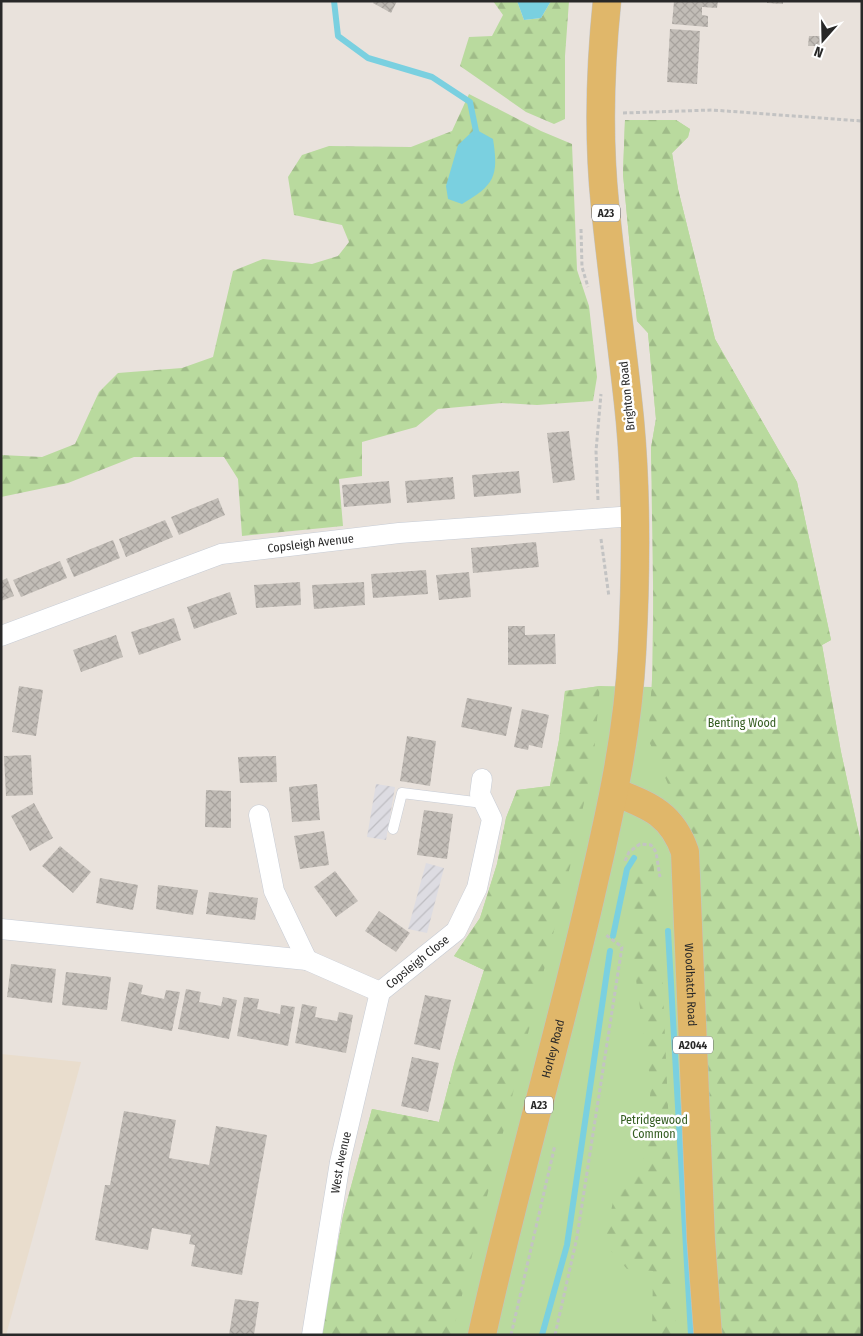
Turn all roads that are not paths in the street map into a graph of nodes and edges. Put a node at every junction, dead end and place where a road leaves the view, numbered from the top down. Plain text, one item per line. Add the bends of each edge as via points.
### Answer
1 (607, 1) edge
2 (634, 516) junction
3 (1, 636) edge
4 (482, 779) dead end
5 (615, 792) junction
6 (484, 803) junction
7 (259, 815) dead end
8 (394, 830) dead end
9 (3, 923) edge
10 (307, 960) junction
11 (380, 992) junction
12 (312, 1335) edge
13 (482, 1335) edge
14 (708, 1335) edge

1 - 2 main road, Brighton Road / A23 via 600,115 604,202 630,424
2 - 3 street, Copsleigh Avenue via 399,533 221,554
2 - 5 main road, Brighton Road / A23 via 632,652
4 - 6 street, Copsleigh Close via 480,794
5 - 13 main road, Horley Road / A23 via 585,923 500,1250
5 - 14 main road, Woodhatch Road / A2044 via 646,804 667,819 679,833 685,852
6 - 8 lane via 402,793
6 - 11 street, Copsleigh Close via 492,819 477,888 456,931
7 - 10 street via 274,891
9 - 10 street, Copsleigh Close
10 - 11 street, Copsleigh Close
11 - 12 street, West Avenue via 340,1162

